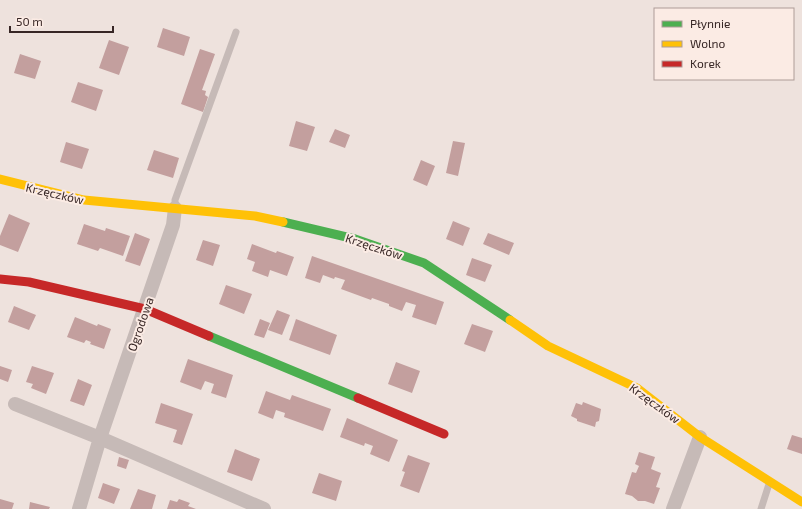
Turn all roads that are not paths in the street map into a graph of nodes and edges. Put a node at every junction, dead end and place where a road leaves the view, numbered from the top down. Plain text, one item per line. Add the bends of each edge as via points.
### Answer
1 (236, 32) dead end
2 (0, 180) edge
3 (175, 208) junction
4 (0, 279) edge
5 (145, 309) junction
6 (15, 404) dead end
7 (444, 434) dead end
8 (700, 437) junction
9 (100, 438) junction
10 (770, 482) junction
11 (802, 502) edge
12 (79, 509) edge
13 (264, 509) edge
14 (673, 509) edge
15 (761, 509) edge

1 - 3 lane via 175,200
2 - 3 street, Krzęczków via 84,200
3 - 5 street, Ogrodowa via 173,225
3 - 8 street, Krzęczków via 255,216 300,225 355,239 424,263 548,346 637,388
4 - 5 street via 29,282
5 - 7 street
5 - 9 street, Ogrodowa
6 - 9 street
8 - 10 street, Krzęczków
8 - 14 street
9 - 12 street, Ogrodowa
9 - 13 street
10 - 11 street, Krzęczków
10 - 15 lane

